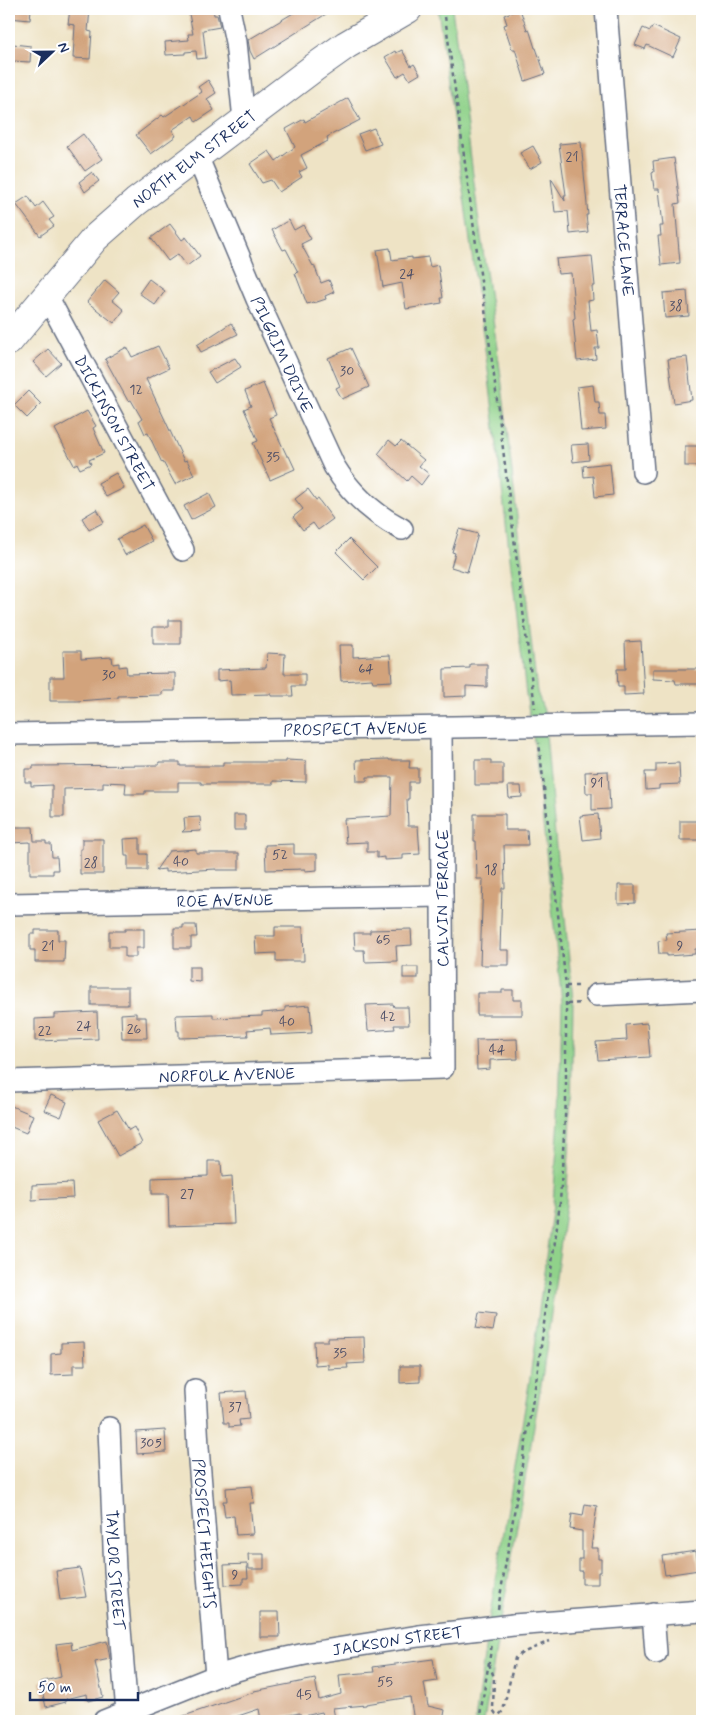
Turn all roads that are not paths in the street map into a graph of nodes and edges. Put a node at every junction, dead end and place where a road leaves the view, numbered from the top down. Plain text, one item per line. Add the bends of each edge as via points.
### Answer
1 (229, 9) edge
2 (408, 9) edge
3 (606, 9) edge
4 (244, 120) junction
5 (197, 156) junction
6 (47, 296) junction
7 (9, 341) edge
8 (643, 472) dead end
9 (402, 529) dead end
10 (183, 550) dead end
11 (702, 723) edge
12 (441, 728) junction
13 (9, 734) edge
14 (442, 896) junction
15 (9, 904) edge
16 (702, 990) edge
17 (596, 995) dead end
18 (444, 1068) joint
19 (9, 1081) edge
20 (195, 1390) dead end
21 (109, 1428) dead end
22 (702, 1611) edge
23 (653, 1614) junction
24 (656, 1653) dead end
25 (216, 1676) junction
26 (127, 1712) junction
27 (104, 1721) edge

1 - 4 street via 236,42
2 - 4 main road, NORTH ELM STREET via 331,56
3 - 8 street, TERRACE LANE
4 - 5 main road, NORTH ELM STREET
5 - 6 main road, NORTH ELM STREET via 102,231
5 - 9 street, PILGRIM DRIVE via 256,299 334,466 366,506
6 - 7 main road, NORTH ELM STREET
6 - 10 street, DICKINSON STREET
11 - 12 street, PROSPECT AVENUE
12 - 13 street, PROSPECT AVENUE
12 - 14 street, CALVIN TERRACE
14 - 15 street, ROE AVENUE
14 - 18 street, CALVIN TERRACE
16 - 17 street
18 - 19 street, NORFOLK AVENUE
20 - 25 street, PROSPECT HEIGHTS
21 - 26 street, TAYLOR STREET via 115,1570
22 - 23 street, JACKSON STREET
23 - 24 street
23 - 25 street, JACKSON STREET, bridge via 505,1620 486,1636 419,1636 310,1653
25 - 26 street, JACKSON STREET
26 - 27 street, JACKSON STREET

